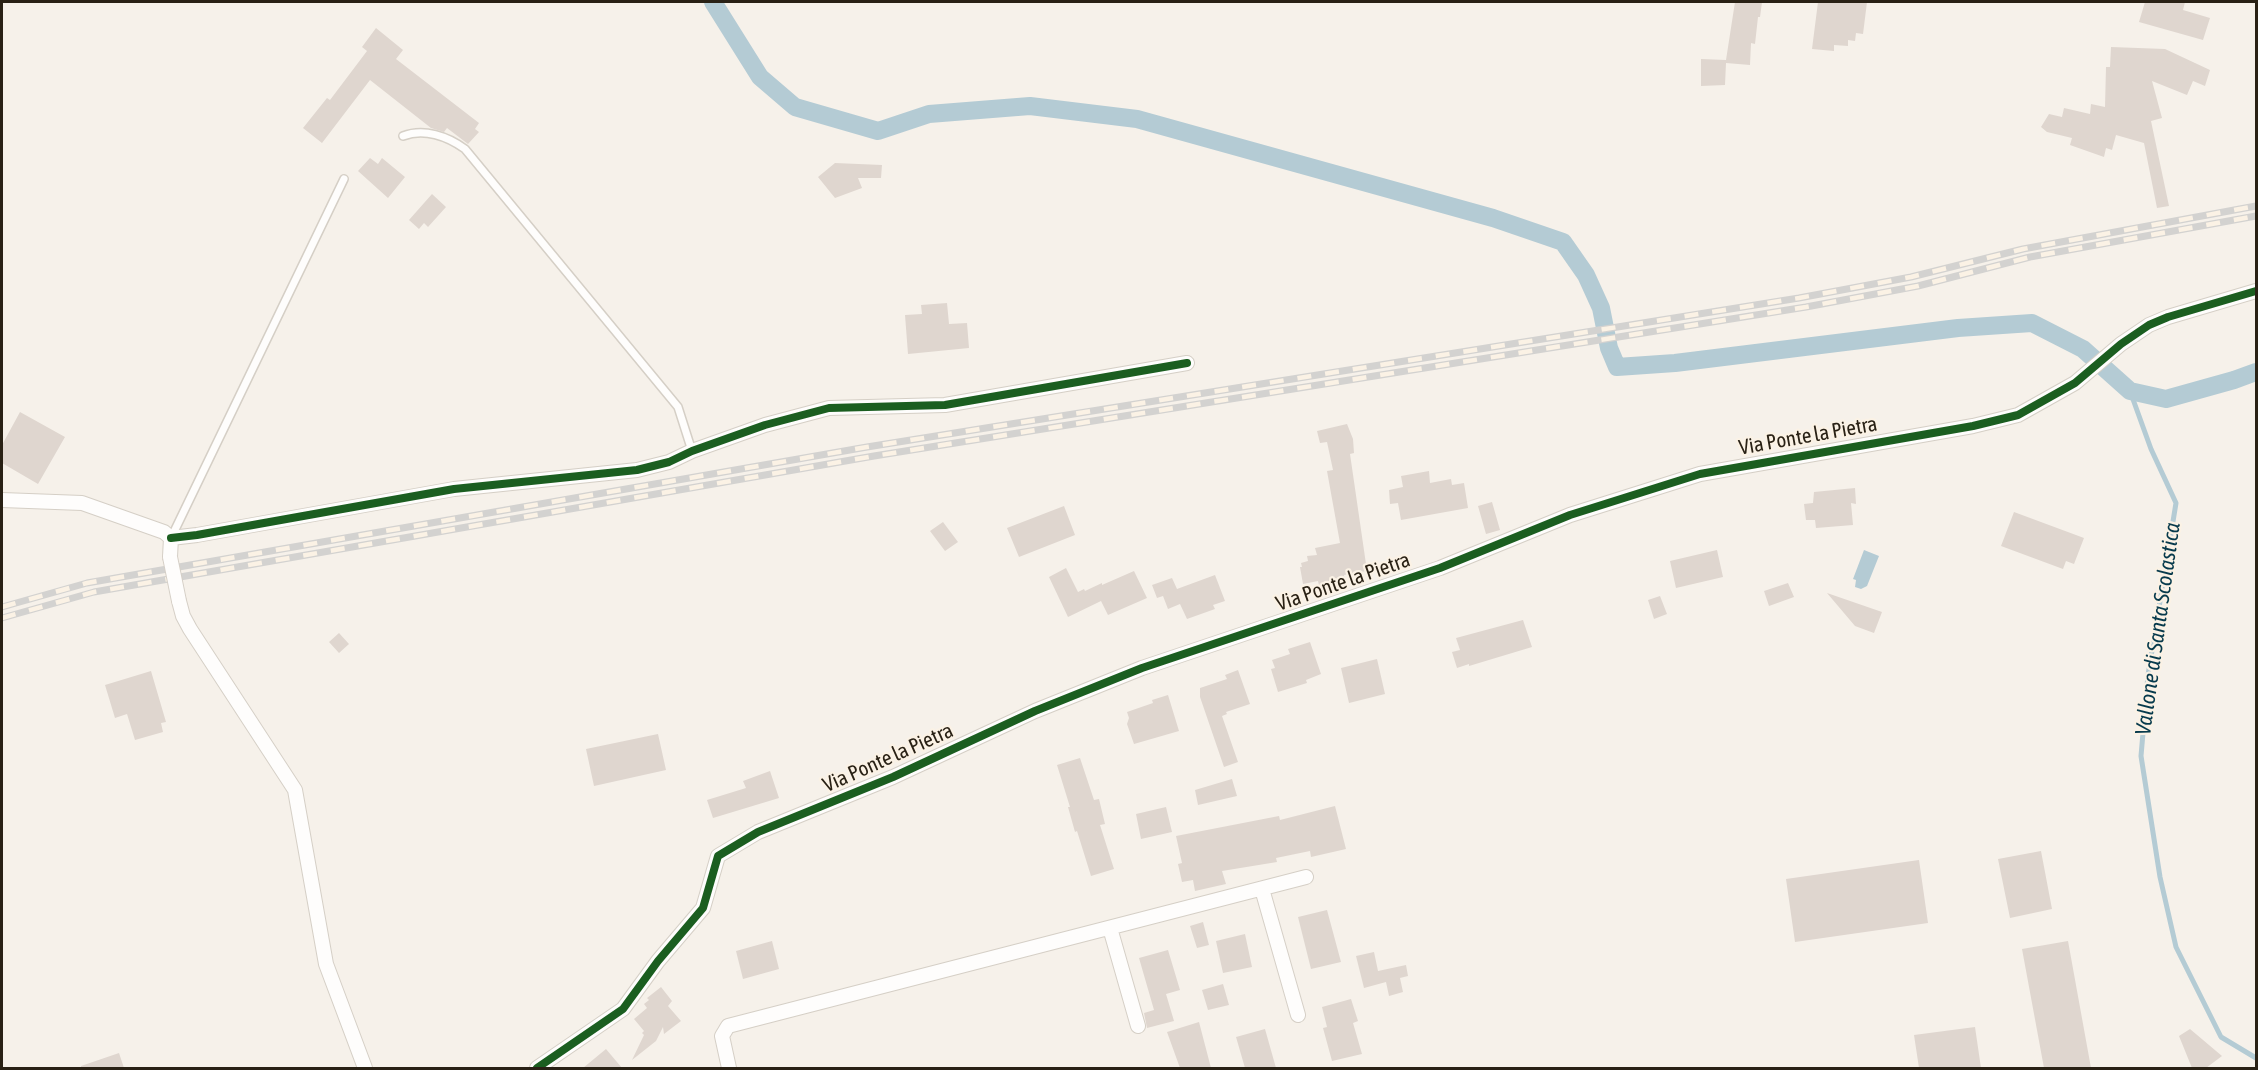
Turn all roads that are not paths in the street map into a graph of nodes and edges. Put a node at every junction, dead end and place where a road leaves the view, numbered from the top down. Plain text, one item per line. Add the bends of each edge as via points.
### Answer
1 (403, 136) dead end
2 (344, 179) dead end
3 (2256, 291) edge
4 (1187, 363) dead end
5 (692, 451) junction
6 (2, 500) edge
7 (171, 538) junction
8 (1306, 877) dead end
9 (1262, 889) junction
10 (1110, 928) junction
11 (1298, 1015) dead end
12 (1138, 1026) dead end
13 (365, 1068) edge
14 (537, 1068) edge
15 (729, 1068) edge

1 - 5 lane via 415,131 450,138 465,149 678,407
2 - 7 lane
3 - 14 street, Via Ponte la Pietra via 2149,325 2075,383 2018,415 1700,474 1570,514 1440,568 1142,668 758,832 718,856 703,908 623,1009
4 - 5 street via 945,405 829,408
5 - 7 street via 637,470 454,489
6 - 7 street via 82,503 164,532
7 - 13 street, bridge via 170,557 183,616 295,790 326,964
8 - 9 street
9 - 10 street
9 - 11 street
10 - 12 street
10 - 15 street via 728,1026 722,1036

